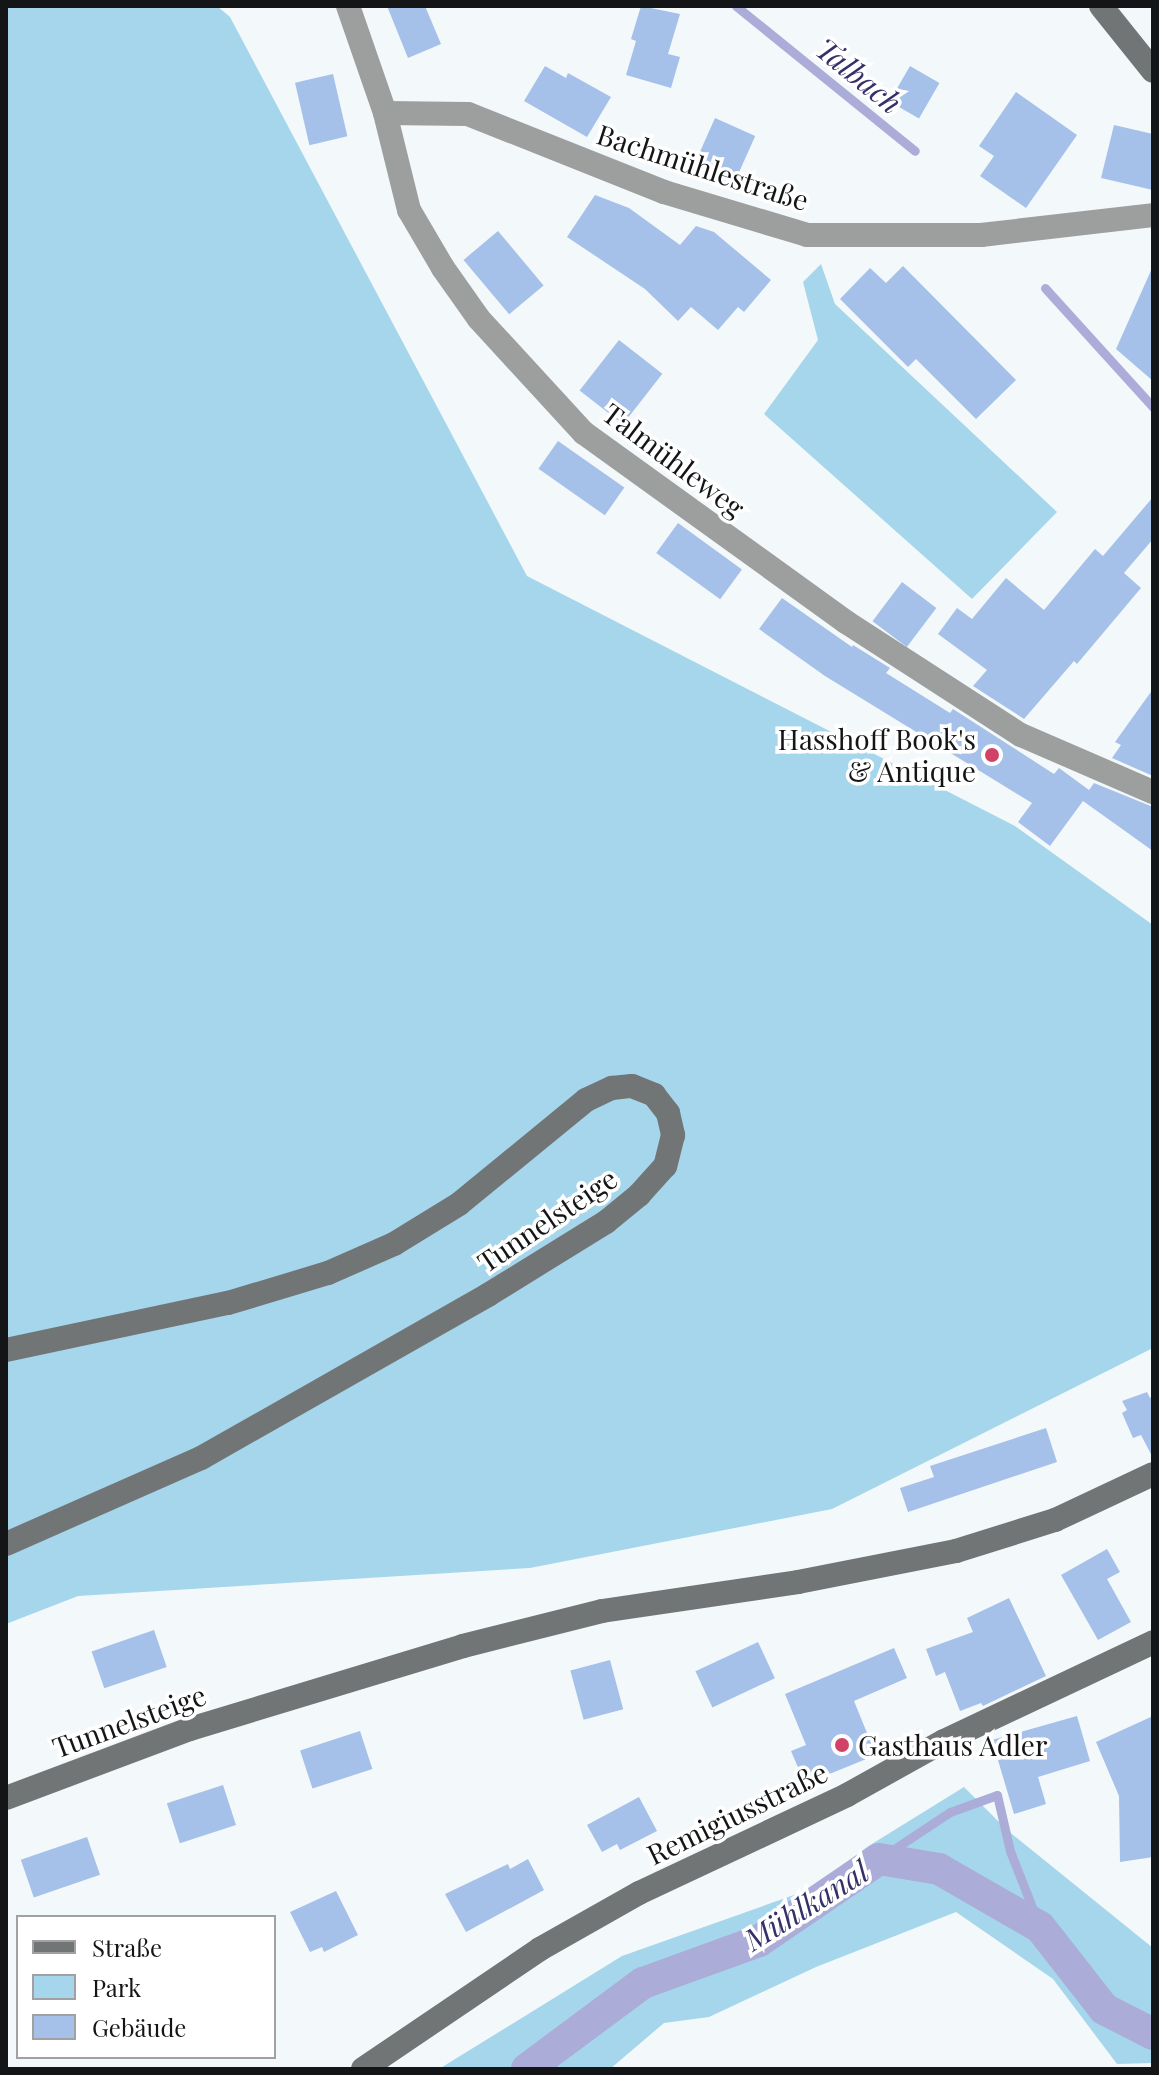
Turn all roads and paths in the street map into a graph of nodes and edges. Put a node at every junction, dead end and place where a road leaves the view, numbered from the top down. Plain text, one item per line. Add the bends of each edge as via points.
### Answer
1 (348, 6) edge
2 (1101, 6) edge
3 (1153, 71) edge
4 (385, 113) junction
5 (1153, 215) edge
6 (1153, 792) edge
7 (6, 1350) edge
8 (1153, 1474) edge
9 (6, 1544) edge
10 (1153, 1642) edge
11 (6, 1798) edge
12 (363, 2069) edge

1 - 4 street, Talmühleweg
2 - 3 street
4 - 5 street, Bachmühlestraße via 468,114 664,192 807,235 981,235
4 - 6 street, Talmühleweg via 409,210 443,268 479,319 584,433 846,622 1021,735
7 - 9 street, Tunnelsteige via 228,1303 341,1267 394,1244 459,1204 586,1100 612,1088 632,1086 654,1095 668,1113 673,1135 665,1166 606,1222 201,1458
8 - 11 street, Tunnelsteige via 1055,1520 956,1551 798,1582 602,1611 463,1646 190,1729
10 - 12 street, Remigiusstraße via 639,1893 540,1949

